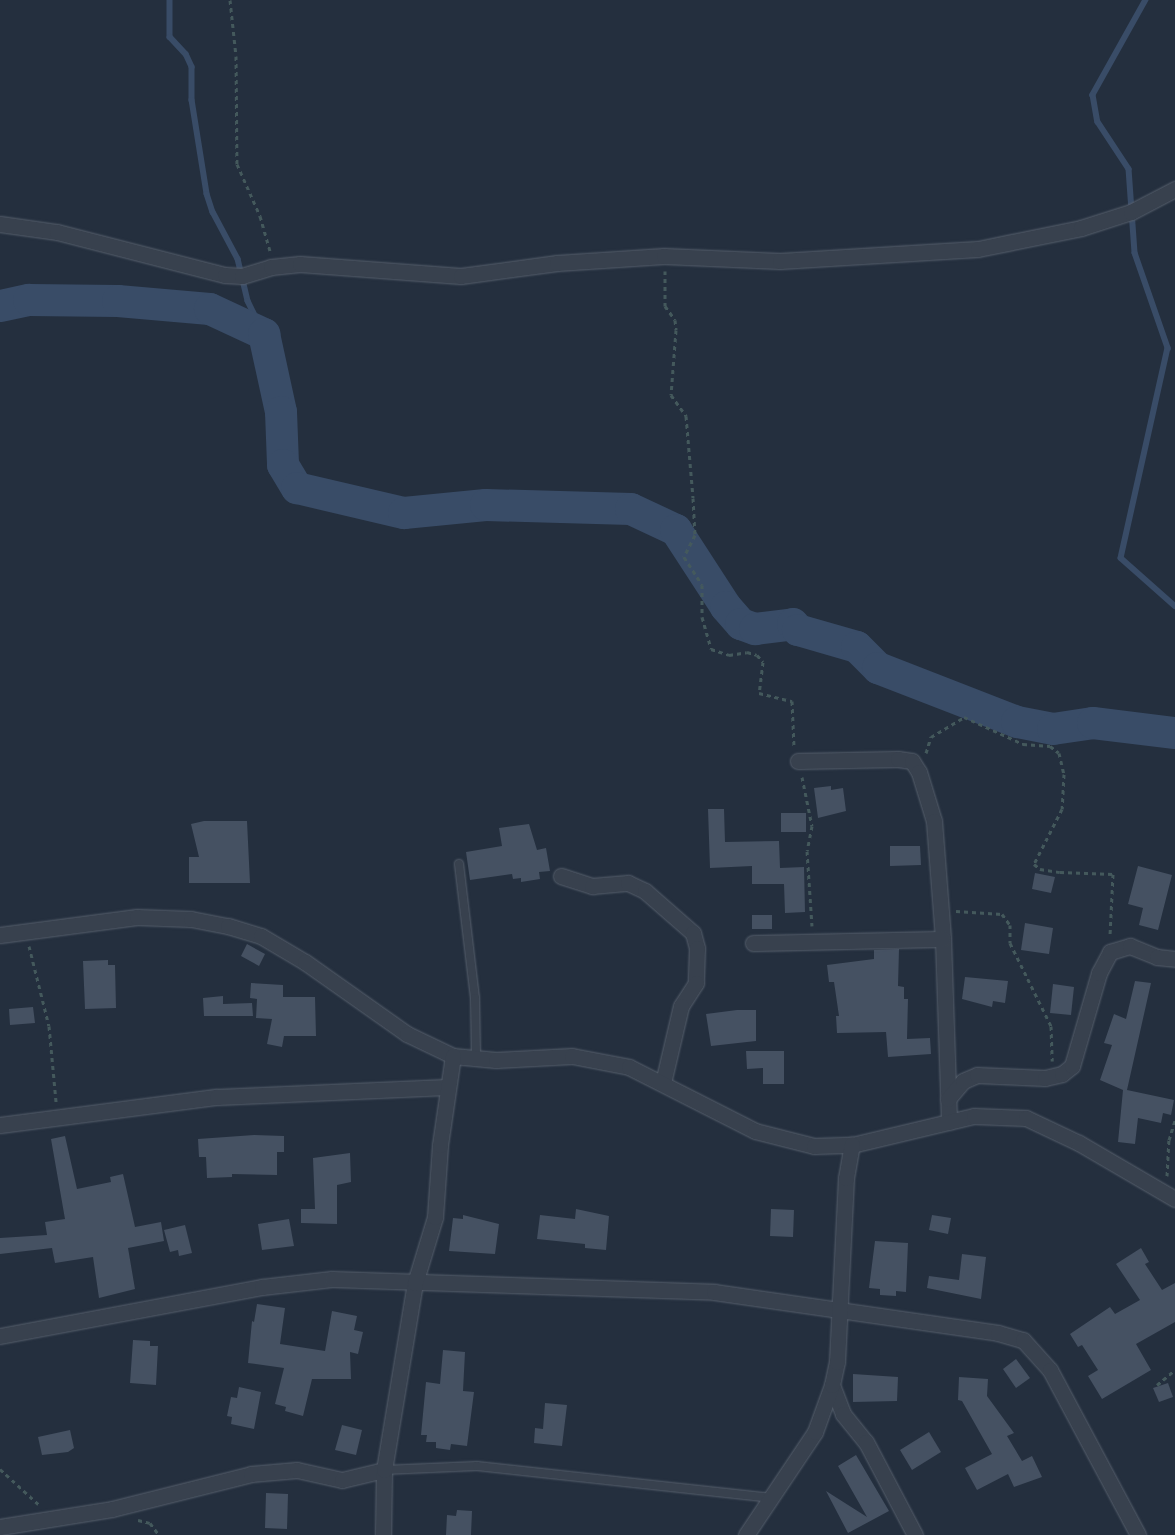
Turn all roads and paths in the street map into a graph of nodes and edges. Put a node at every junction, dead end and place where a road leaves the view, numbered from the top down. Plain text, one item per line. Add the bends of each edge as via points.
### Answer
1 (230, 0) edge
2 (1175, 189) edge
3 (0, 224) edge
4 (659, 257) junction
5 (271, 267) junction
6 (798, 761) junction
7 (919, 772) junction
8 (459, 864) dead end
9 (561, 876) dead end
10 (941, 912) junction
11 (26, 931) junction
12 (0, 934) edge
13 (943, 939) junction
14 (816, 942) junction
15 (753, 943) dead end
16 (1110, 952) junction
17 (1175, 959) edge
18 (452, 1056) junction
19 (476, 1058) junction
20 (1046, 1078) junction
21 (663, 1083) junction
22 (447, 1086) junction
23 (948, 1099) junction
24 (57, 1118) junction
25 (1175, 1120) edge
26 (949, 1122) junction
27 (0, 1125) edge
28 (852, 1144) junction
29 (1173, 1197) edge
30 (415, 1283) junction
31 (838, 1309) junction
32 (0, 1336) edge
33 (1175, 1370) edge
34 (832, 1385) junction
35 (1157, 1386) dead end
36 (0, 1468) edge
37 (384, 1470) junction
38 (772, 1498) junction
39 (43, 1505) dead end
40 (0, 1527) edge
41 (383, 1535) edge
42 (746, 1535) edge
43 (915, 1535) edge
44 (1138, 1535) edge

1 - 5 path via 236,56 237,164 269,244
2 - 4 street via 1148,205 1090,225 978,249 780,261
3 - 5 street via 57,232 225,275 242,276
4 - 5 street via 557,263 461,276 300,264
4 - 6 path via 665,271 666,306 675,320 676,330 671,395 682,408 688,429 695,535 684,557 702,585 702,617 711,648 729,655 756,655 762,662 759,693 792,701 792,734
6 - 7 street via 898,759 912,761
6 - 14 path via 812,826 807,851 810,920
7 - 10 street via 934,822
7 - 16 path via 932,737 964,717 1023,744 1050,746 1059,754 1064,774 1062,809 1034,864 1040,869 1060,872 1114,874
8 - 19 lane via 475,998
9 - 21 street via 592,886 628,884 645,891 692,934 697,948 696,983 681,1006
10 - 13 street
10 - 20 path via 967,910 1002,914 1010,925 1010,943 1051,1026 1053,1058
11 - 12 street
11 - 18 street via 137,918 191,919 228,926 261,936 407,1034
11 - 24 path via 49,1026
13 - 14 street
13 - 23 street
14 - 15 street
16 - 17 street via 1130,946 1157,957
16 - 20 street via 1099,973 1072,1066 1062,1074
18 - 19 street
18 - 22 street
19 - 21 street via 581,1058 629,1067
20 - 23 street via 977,1074 964,1080
21 - 28 street via 771,1137 814,1146
22 - 24 street via 218,1097
22 - 30 street via 435,1217
23 - 26 street
24 - 27 street
25 - 29 path via 1169,1140 1167,1179
26 - 28 street
26 - 29 street via 974,1116 1026,1118 1079,1143
28 - 31 street via 846,1178
30 - 31 street via 679,1289
30 - 32 street via 332,1279 262,1287
30 - 37 street
31 - 34 street
31 - 44 street via 1023,1340 1050,1370
33 - 35 path
34 - 38 street via 815,1432
34 - 43 street via 843,1414 866,1442
36 - 39 path via 34,1503
37 - 38 lane via 478,1466
37 - 40 street via 342,1480 297,1470 251,1474 112,1509
37 - 41 street
38 - 42 street

